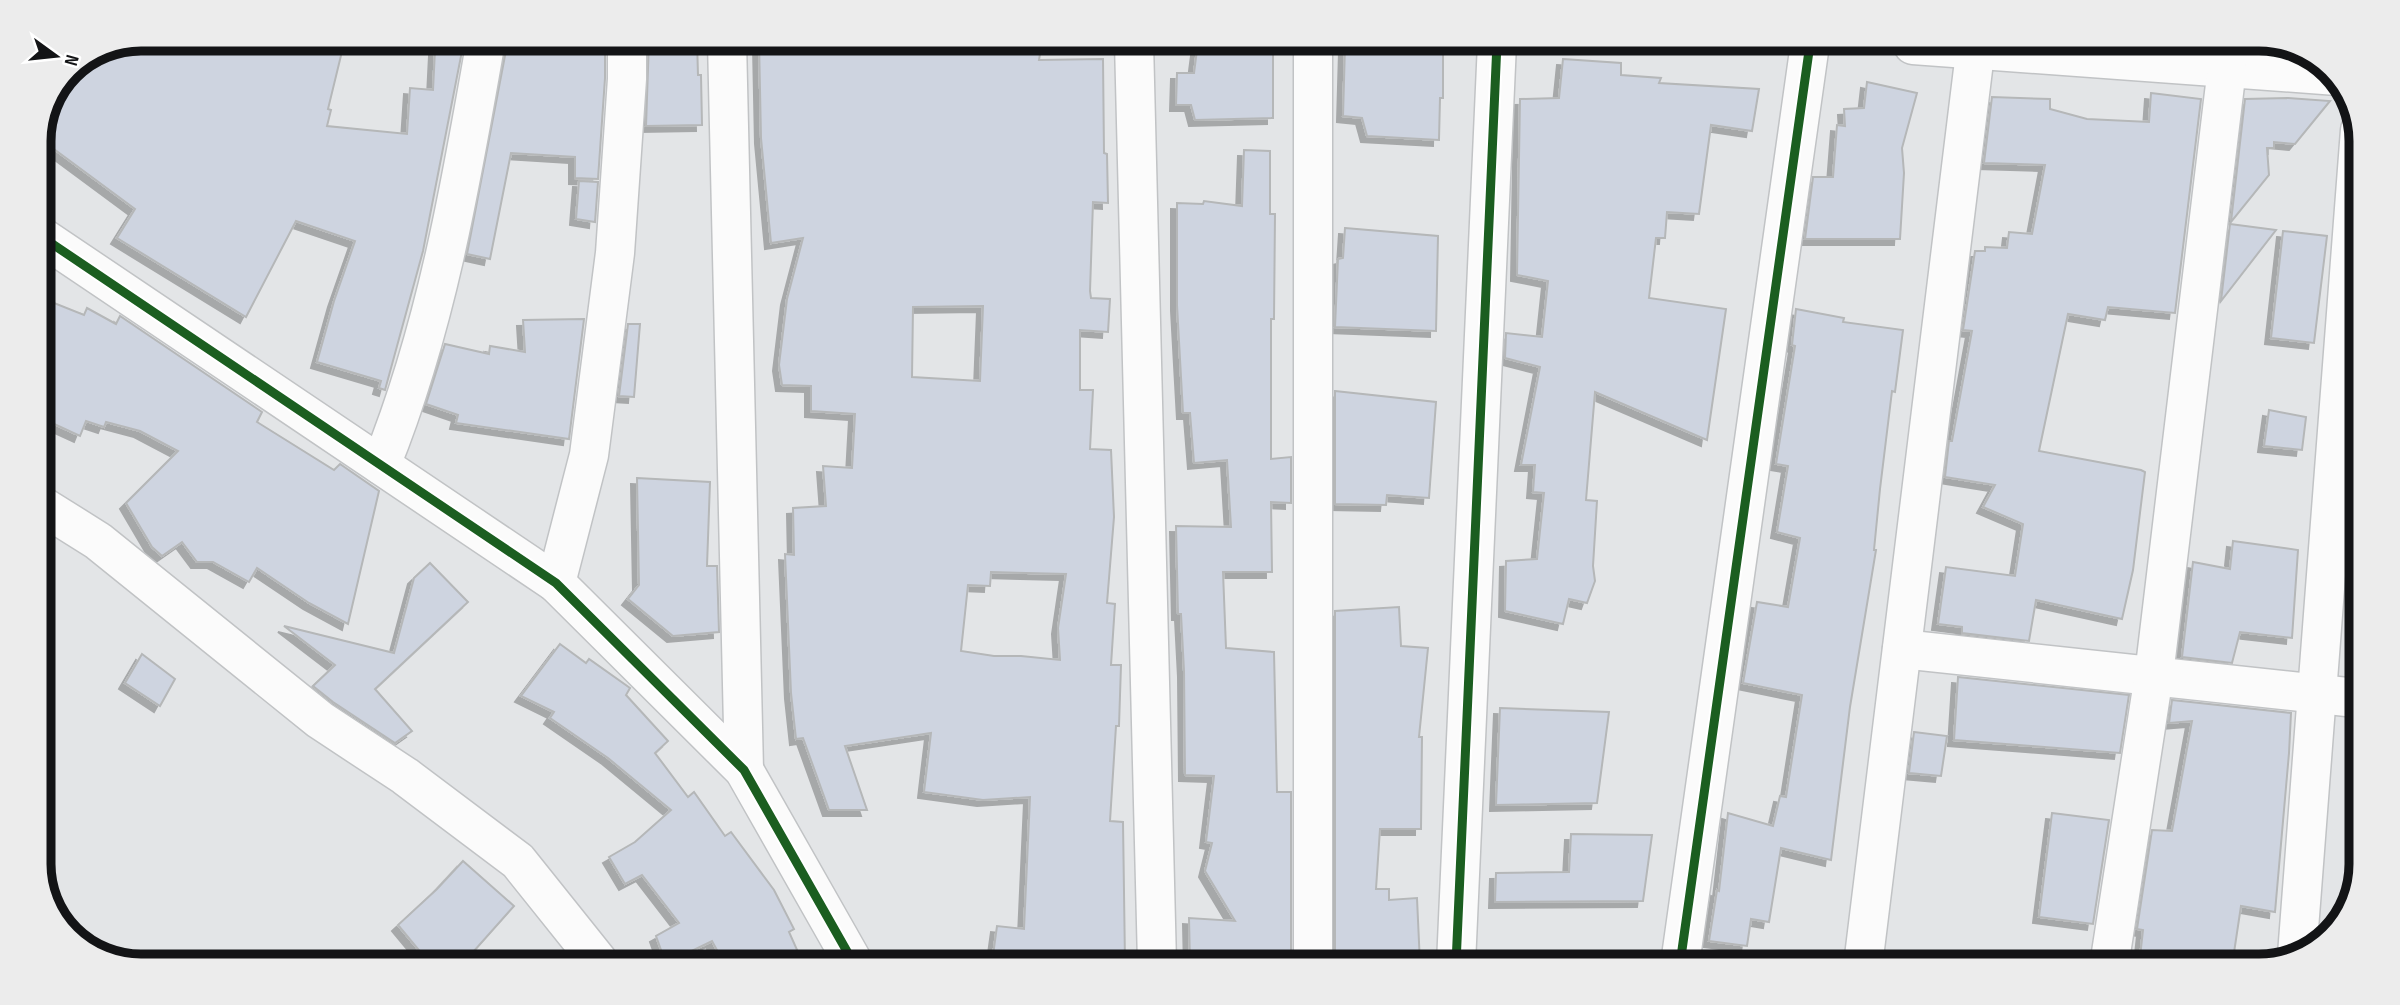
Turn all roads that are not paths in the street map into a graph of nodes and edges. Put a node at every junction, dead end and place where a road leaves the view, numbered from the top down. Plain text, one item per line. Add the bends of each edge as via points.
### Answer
1 (484, 51) edge
2 (627, 51) edge
3 (727, 51) edge
4 (1134, 51) edge
5 (1313, 51) edge
6 (1497, 51) edge
7 (1809, 51) edge
8 (1976, 51) edge
9 (2024, 51) edge
10 (2227, 68) junction
11 (2321, 75) edge
12 (51, 243) edge
13 (2349, 271) edge
14 (381, 465) junction
15 (51, 512) edge
16 (556, 583) junction
17 (1902, 649) junction
18 (2154, 675) junction
19 (2316, 693) junction
20 (2349, 697) edge
21 (744, 770) junction
22 (2298, 945) edge
23 (592, 954) edge
24 (849, 954) edge
25 (1157, 954) edge
26 (1313, 954) edge
27 (1456, 954) edge
28 (1681, 954) edge
29 (1864, 954) edge
30 (2111, 954) edge

1 - 14 street via 435,301
2 - 16 street via 615,253 589,455
3 - 21 street
4 - 25 street
5 - 26 street
6 - 27 street
7 - 28 street
8 - 17 street
9 - 10 street
10 - 11 street
10 - 18 street
12 - 14 street
13 - 19 street
14 - 16 street
15 - 23 street via 98,541 320,720 405,776 518,861
16 - 21 street
17 - 18 street
17 - 29 street
18 - 19 street
18 - 30 street
19 - 20 street
19 - 22 street
21 - 24 street

